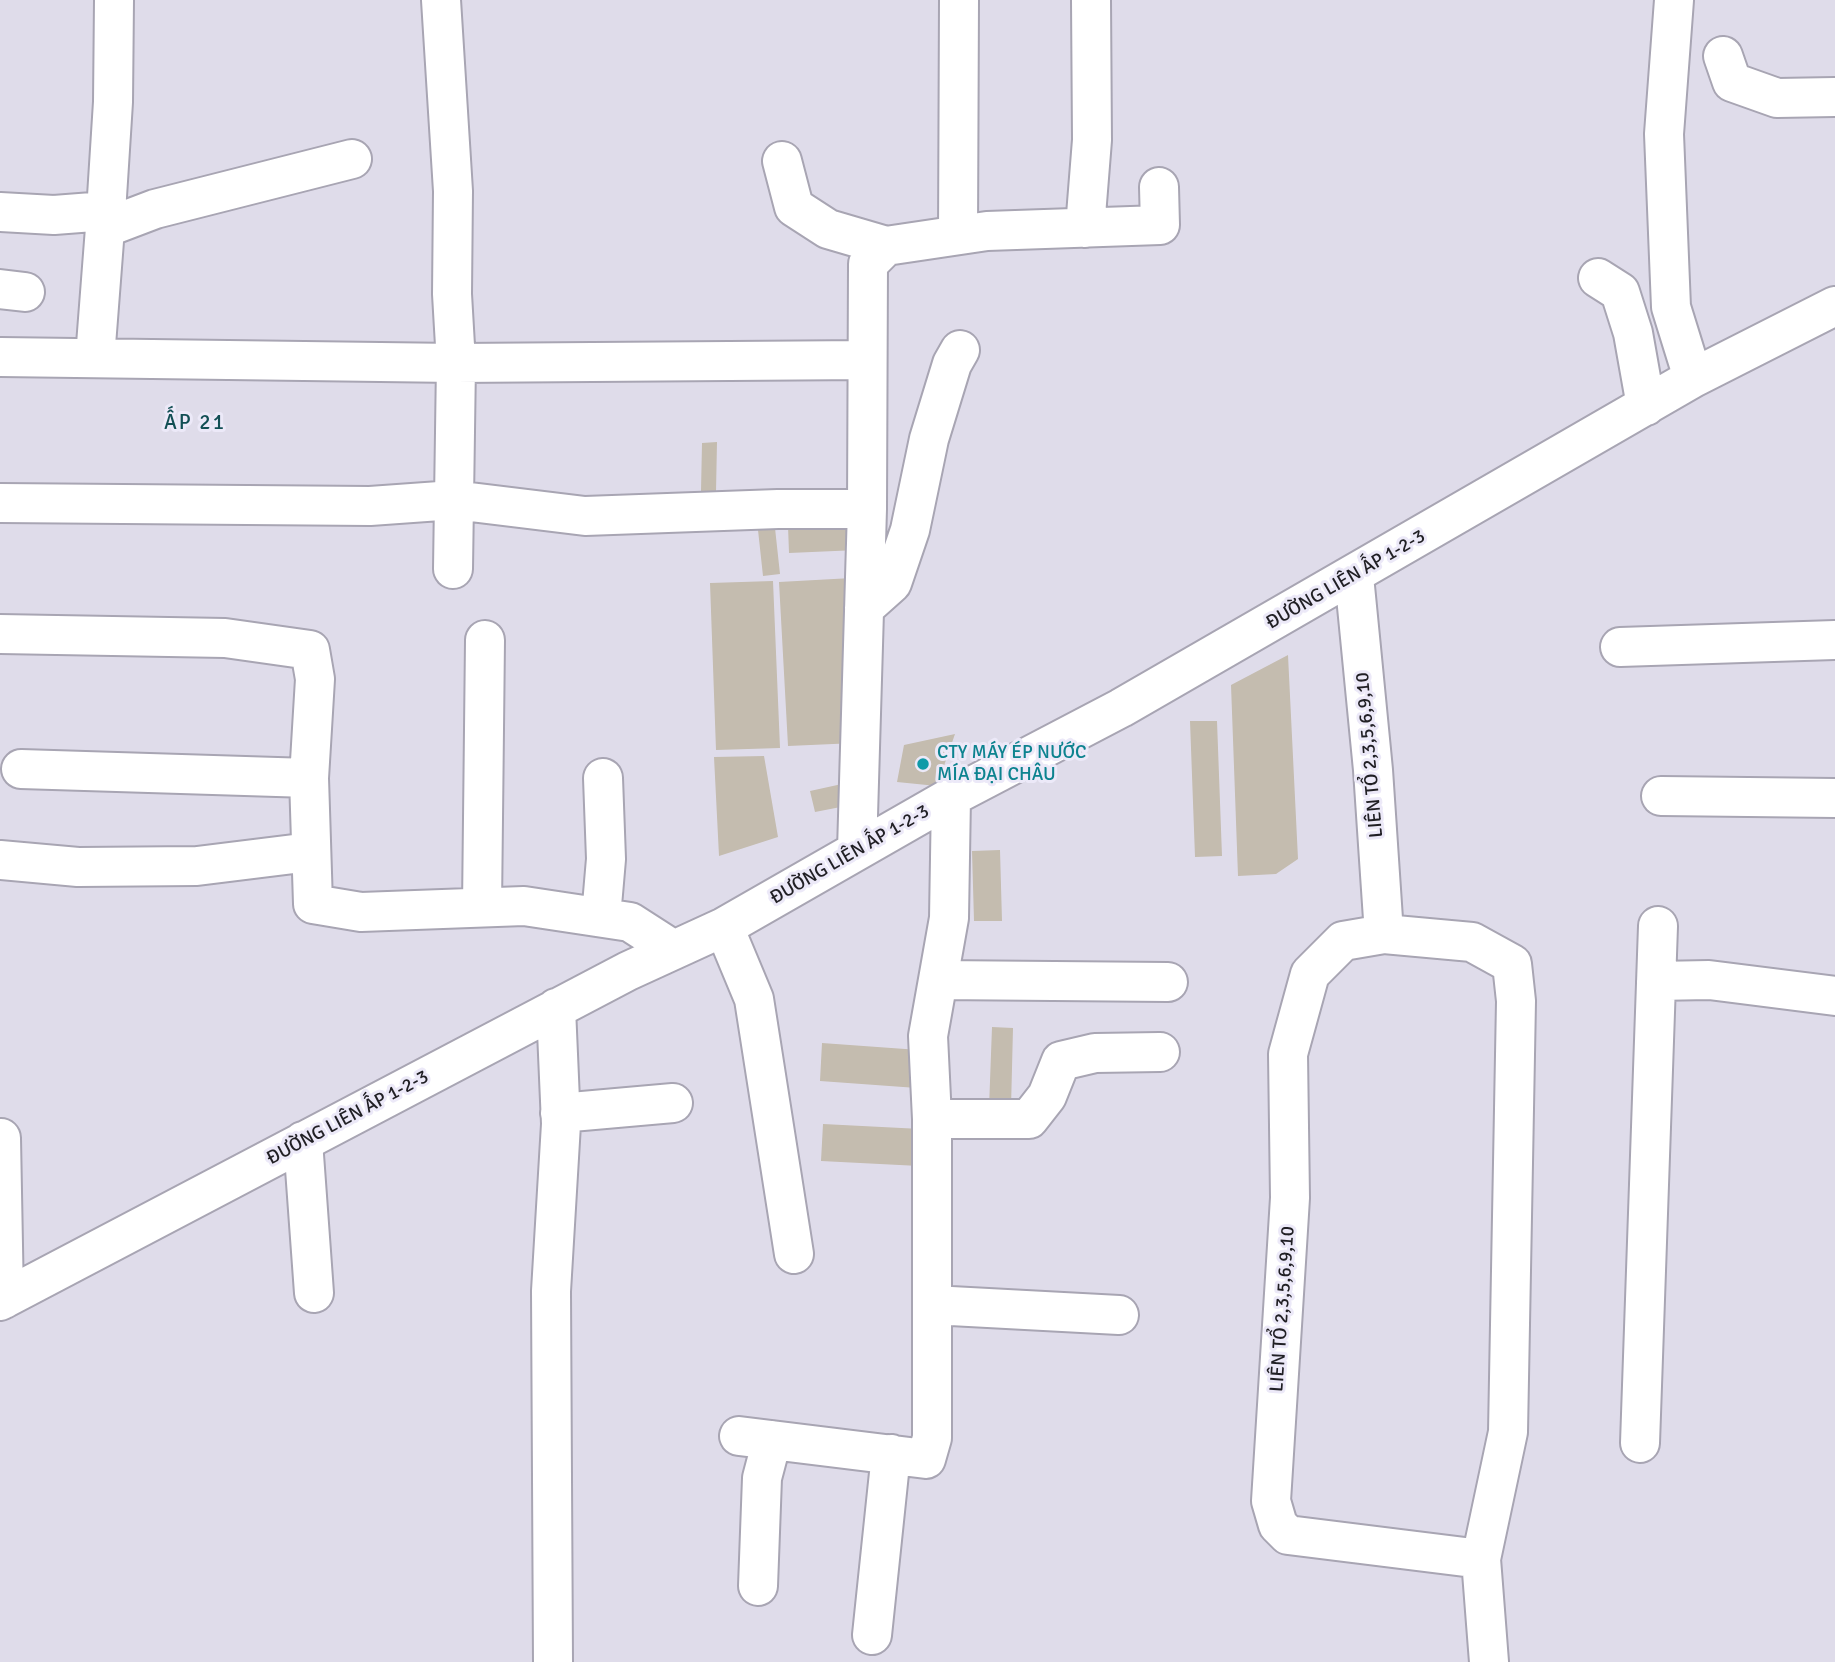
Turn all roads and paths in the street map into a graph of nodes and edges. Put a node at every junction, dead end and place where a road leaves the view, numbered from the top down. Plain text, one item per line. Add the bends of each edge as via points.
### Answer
1 (114, 0) edge
2 (441, 0) edge
3 (959, 0) edge
4 (1091, 0) edge
5 (1674, 0) edge
6 (1723, 56) dead end
7 (1835, 97) edge
8 (352, 159) dead end
9 (782, 161) dead end
10 (1159, 187) dead end
11 (0, 212) edge
12 (106, 220) junction
13 (1085, 228) junction
14 (958, 235) junction
15 (886, 246) junction
16 (1598, 278) dead end
17 (1835, 306) edge
18 (960, 351) dead end
19 (0, 357) edge
20 (95, 358) junction
21 (866, 360) junction
22 (456, 363) junction
23 (1693, 378) junction
24 (1646, 406) junction
25 (454, 500) junction
26 (0, 503) edge
27 (867, 509) junction
28 (453, 569) dead end
29 (1354, 576) junction
30 (864, 608) junction
31 (0, 634) edge
32 (485, 640) dead end
33 (1835, 640) edge
34 (1620, 647) dead end
35 (21, 769) dead end
36 (309, 778) junction
37 (603, 778) dead end
38 (1661, 796) dead end
39 (951, 797) junction
40 (1835, 798) edge
41 (857, 850) junction
42 (310, 852) junction
43 (0, 860) edge
44 (482, 907) junction
45 (601, 917) junction
46 (1658, 926) dead end
47 (724, 928) junction
48 (1384, 934) junction
49 (672, 949) junction
50 (939, 979) junction
51 (1168, 982) dead end
52 (1657, 982) junction
53 (1835, 996) edge
54 (556, 1008) junction
55 (1160, 1052) dead end
56 (673, 1103) dead end
57 (560, 1113) junction
58 (932, 1119) junction
59 (1, 1138) edge
60 (303, 1142) junction
61 (794, 1254) dead end
62 (314, 1293) dead end
63 (2, 1300) edge
64 (932, 1305) junction
65 (1119, 1315) dead end
66 (1640, 1443) dead end
67 (891, 1454) junction
68 (1481, 1559) junction
69 (758, 1586) dead end
70 (872, 1635) dead end
71 (553, 1662) edge
72 (1489, 1662) edge

1 - 12 street
2 - 22 street via 453,191
3 - 14 street
4 - 13 street via 1093,140
5 - 23 street via 1664,134 1671,307
6 - 7 street via 1732,82 1777,98
8 - 12 street
9 - 15 street via 794,207 828,229
10 - 13 street via 1160,225
11 - 12 street
12 - 20 street
13 - 14 street
14 - 15 street
15 - 21 street via 868,264
16 - 24 street via 1620,292 1633,333
17 - 23 street, ĐƯỜNG LIÊN ẤP 1-2-3
18 - 30 street via 929,439 910,530 892,583
19 - 20 street
20 - 22 street
21 - 22 street
21 - 27 street
22 - 25 street
23 - 24 street, ĐƯỜNG LIÊN ẤP 1-2-3
24 - 29 street, ĐƯỜNG LIÊN ẤP 1-2-3
25 - 26 street via 356,506
25 - 27 street via 585,516
25 - 28 street
27 - 30 street
29 - 39 street, ĐƯỜNG LIÊN ẤP 1-2-3 via 1121,708
29 - 48 street, LIÊN TỔ 2,3,5,6,9,10
30 - 41 street
31 - 36 street via 225,638 310,650 315,679
32 - 44 street
33 - 34 street
35 - 36 street
36 - 42 street
37 - 45 street via 606,859
38 - 40 street
39 - 41 street, ĐƯỜNG LIÊN ẤP 1-2-3
39 - 50 street via 949,918
41 - 47 street, ĐƯỜNG LIÊN ẤP 1-2-3
42 - 43 street via 197,866 78,867
42 - 44 street via 313,904 360,912
44 - 45 street via 524,906
45 - 49 street via 630,922
46 - 52 street
47 - 49 street, ĐƯỜNG LIÊN ẤP 1-2-3
47 - 61 street via 754,999
48 - 68 street, LIÊN TỔ 2,3,5,6,9,10 via 1472,942 1511,964 1516,1001 1508,1432
48 - 68 street, LIÊN TỔ 2,3,5,6,9,10 via 1343,941 1310,974 1288,1054 1290,1198 1271,1501 1278,1525 1288,1535
49 - 54 street, ĐƯỜNG LIÊN ẤP 1-2-3
50 - 51 street
50 - 58 street via 928,1036
52 - 53 street via 1709,980
52 - 66 street
54 - 57 street
54 - 60 street, ĐƯỜNG LIÊN ẤP 1-2-3
55 - 58 street via 1095,1053 1061,1061 1047,1096 1029,1119
56 - 57 street
57 - 71 street via 551,1291
58 - 64 street
59 - 63 street
60 - 62 street
60 - 63 street, ĐƯỜNG LIÊN ẤP 1-2-3
64 - 65 street
64 - 67 street via 932,1438 926,1459
67 - 69 street via 755,1438 762,1478
67 - 70 street
68 - 72 street, LIÊN TỔ 2,3,5,6,9,10

